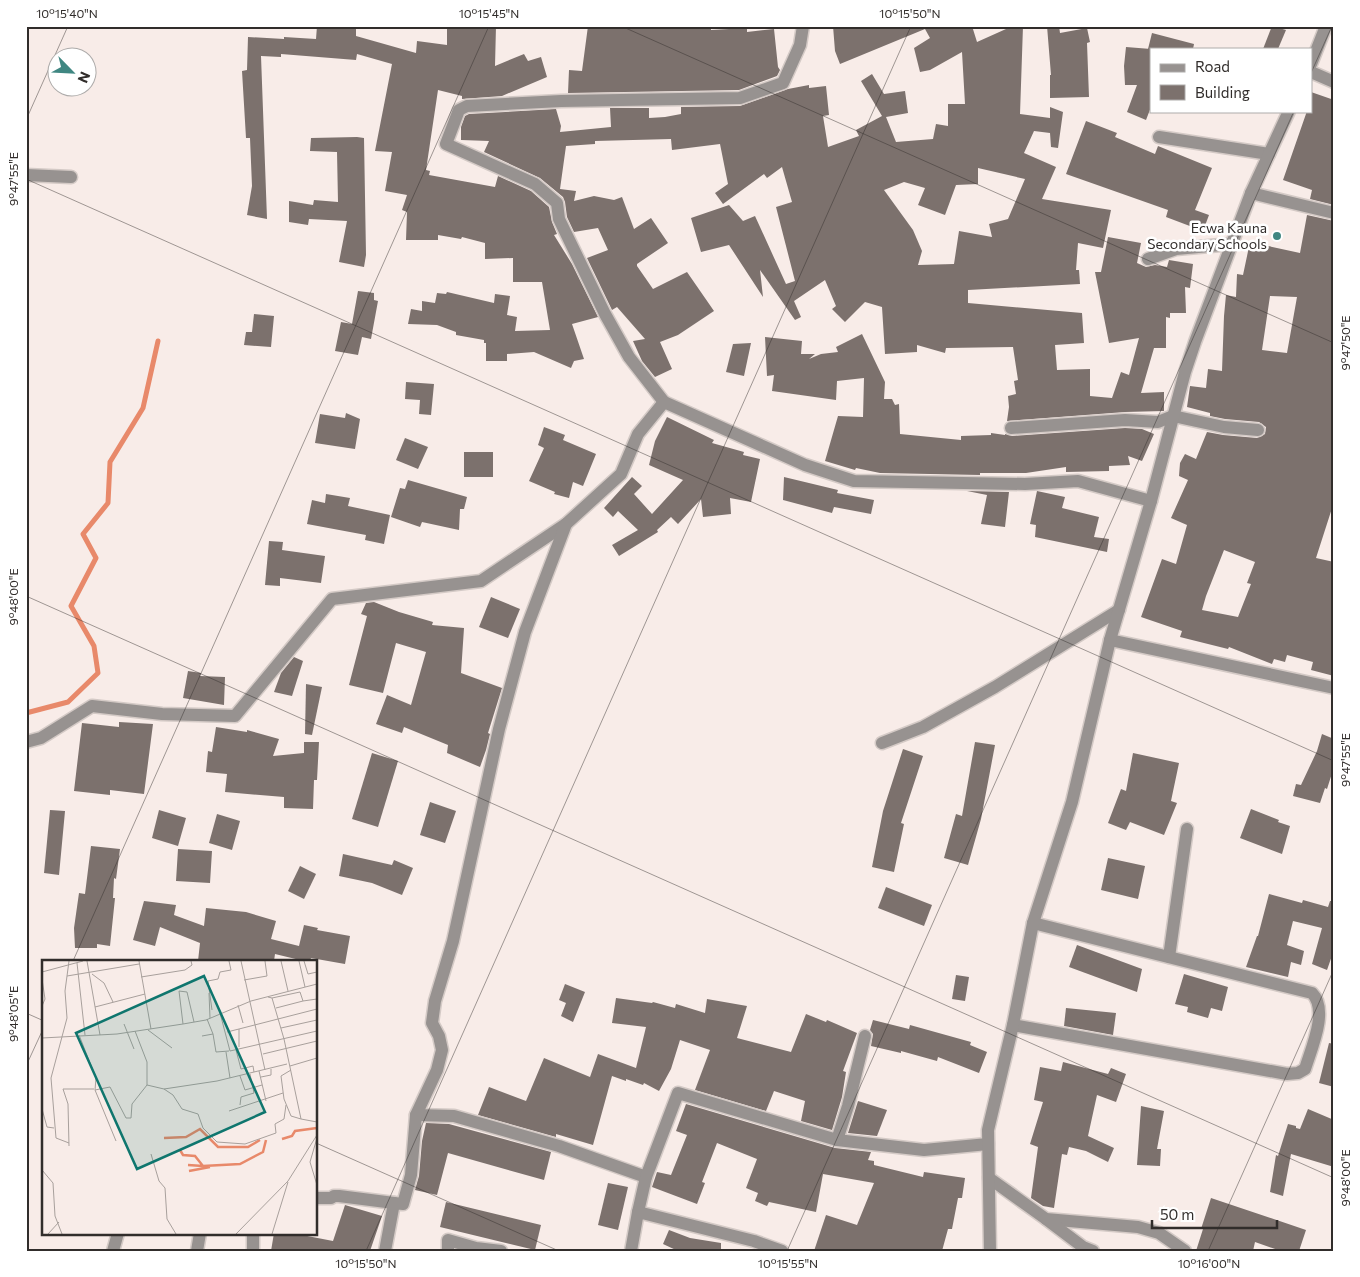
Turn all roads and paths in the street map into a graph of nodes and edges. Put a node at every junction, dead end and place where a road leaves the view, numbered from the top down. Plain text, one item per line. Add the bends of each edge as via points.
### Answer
1 (803, 26) edge
2 (1326, 26) edge
3 (1312, 61) edge
4 (1312, 72) edge
5 (1334, 82) edge
6 (1289, 112) edge
7 (1160, 137) dead end
8 (1269, 154) junction
9 (26, 175) edge
10 (71, 177) dead end
11 (1251, 193) junction
12 (1334, 213) edge
13 (1232, 244) junction
14 (1148, 258) dead end
15 (664, 402) junction
16 (1174, 416) junction
17 (1012, 428) dead end
18 (1258, 430) dead end
19 (1151, 501) junction
20 (566, 524) junction
21 (1119, 610) junction
22 (1110, 640) junction
23 (1334, 688) edge
24 (26, 742) edge
25 (882, 743) dead end
26 (1187, 829) dead end
27 (1033, 923) junction
28 (1169, 957) junction
29 (1013, 1025) junction
30 (865, 1036) dead end
31 (416, 1115) junction
32 (837, 1140) junction
33 (988, 1144) junction
34 (646, 1178) junction
35 (988, 1178) junction
36 (318, 1198) edge
37 (394, 1203) junction
38 (638, 1212) junction
39 (1046, 1219) junction
40 (118, 1234) edge
41 (200, 1234) edge
42 (253, 1234) edge
43 (113, 1251) edge
44 (197, 1251) edge
45 (253, 1251) edge
46 (385, 1251) edge
47 (448, 1251) edge
48 (501, 1251) edge
49 (631, 1251) edge
50 (782, 1251) edge
51 (990, 1251) edge
52 (1093, 1251) edge
53 (1185, 1251) edge

1 - 15 street via 800,45 783,83 740,98 467,106 459,110 446,144 535,184 557,203 559,219 604,314 629,357
2 - 3 street
4 - 5 street
6 - 8 street
7 - 8 street
8 - 11 street
9 - 10 street
11 - 12 street
11 - 13 street
13 - 14 street via 1176,249
13 - 16 street via 1195,342
15 - 19 street via 805,465 854,481 1025,484 1078,481
15 - 20 street via 638,434 621,474
16 - 17 street via 1158,422 1125,420
16 - 18 street via 1224,427
16 - 19 street
19 - 21 street
20 - 24 street via 480,581 332,599 234,716 162,714 92,706 41,738
20 - 31 street via 525,632 499,729 453,941 435,1001 432,1023 442,1050 437,1070
21 - 22 street
21 - 25 street via 995,687 923,727
22 - 23 street
22 - 27 street via 1072,802
26 - 28 street
27 - 28 street
27 - 29 street
28 - 29 street via 1312,993 1318,998 1320,1016 1305,1069 1287,1074
29 - 33 street via 988,1130
30 - 32 street
31 - 34 street via 454,1116 559,1146
31 - 37 street via 411,1175 403,1204
32 - 33 street via 924,1150
32 - 34 street via 678,1093
33 - 35 street
34 - 38 street
35 - 39 street
35 - 51 street
36 - 37 street via 339,1196
37 - 46 street
38 - 49 street
38 - 50 street
39 - 52 street
39 - 53 street via 1138,1227 1159,1232
40 - 43 street
41 - 44 street
42 - 45 street
47 - 48 street via 448,1240

